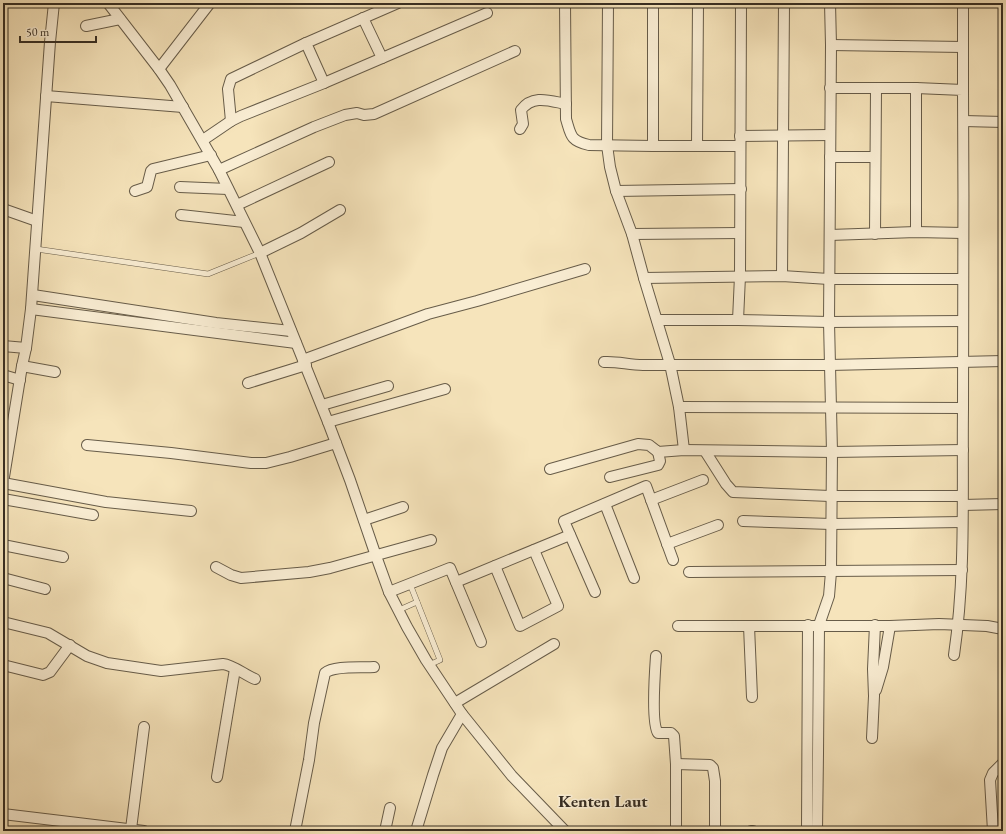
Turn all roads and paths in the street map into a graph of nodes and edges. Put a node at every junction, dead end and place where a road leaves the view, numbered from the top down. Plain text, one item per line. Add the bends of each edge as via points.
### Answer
1 (54, 3) edge
2 (108, 3) edge
3 (210, 3) edge
4 (398, 3) edge
5 (565, 3) edge
6 (608, 3) edge
7 (653, 3) edge
8 (698, 3) edge
9 (741, 3) edge
10 (784, 3) edge
11 (830, 3) edge
12 (963, 3) edge
13 (488, 13) dead end
14 (363, 18) junction
15 (120, 19) junction
16 (86, 26) dead end
17 (306, 43) junction
18 (831, 45) junction
19 (963, 47) junction
20 (515, 50) dead end
21 (382, 58) junction
22 (159, 69) junction
23 (324, 83) junction
24 (830, 88) junction
25 (916, 88) junction
26 (876, 89) junction
27 (962, 90) junction
28 (46, 96) junction
29 (566, 104) junction
30 (183, 107) junction
31 (231, 121) junction
32 (964, 121) junction
33 (1003, 122) edge
34 (520, 129) dead end
35 (784, 135) junction
36 (830, 135) junction
37 (203, 140) junction
38 (740, 141) junction
39 (607, 145) junction
40 (653, 146) junction
41 (696, 146) junction
42 (211, 155) junction
43 (830, 157) junction
44 (875, 157) junction
45 (329, 162) dead end
46 (219, 170) junction
47 (180, 188) dead end
48 (741, 188) junction
49 (228, 189) junction
50 (135, 191) dead end
51 (616, 191) junction
52 (237, 205) junction
53 (3, 209) edge
54 (340, 210) dead end
55 (181, 216) dead end
56 (37, 221) junction
57 (244, 222) junction
58 (916, 232) junction
59 (740, 233) junction
60 (962, 233) junction
61 (632, 234) junction
62 (875, 234) junction
63 (830, 235) junction
64 (36, 249) junction
65 (260, 253) junction
66 (585, 269) dead end
67 (740, 276) junction
68 (782, 276) junction
69 (644, 278) junction
70 (829, 279) junction
71 (963, 279) junction
72 (32, 295) junction
73 (31, 308) junction
74 (657, 320) junction
75 (738, 320) junction
76 (963, 321) junction
77 (829, 322) junction
78 (291, 331) junction
79 (296, 343) junction
80 (3, 346) edge
81 (26, 348) junction
82 (1003, 361) edge
83 (304, 362) junction
84 (604, 362) dead end
85 (964, 362) junction
86 (670, 364) junction
87 (830, 365) junction
88 (22, 366) junction
89 (55, 372) dead end
90 (3, 376) edge
91 (20, 380) junction
92 (248, 384) dead end
93 (388, 386) dead end
94 (445, 389) dead end
95 (322, 405) junction
96 (679, 407) junction
97 (831, 408) junction
98 (963, 408) junction
99 (328, 422) junction
100 (336, 443) junction
101 (87, 445) dead end
102 (684, 450) junction
103 (963, 450) junction
104 (705, 451) junction
105 (658, 452) junction
106 (832, 452) junction
107 (550, 469) dead end
108 (610, 477) dead end
109 (703, 480) dead end
110 (3, 483) edge
111 (830, 496) junction
112 (3, 499) edge
113 (651, 500) junction
114 (963, 500) junction
115 (604, 504) junction
116 (1003, 504) edge
117 (403, 507) dead end
118 (191, 511) dead end
119 (93, 515) dead end
120 (364, 520) junction
121 (743, 521) dead end
122 (962, 522) junction
123 (831, 524) junction
124 (718, 525) dead end
125 (570, 536) junction
126 (431, 540) dead end
127 (667, 544) junction
128 (3, 545) edge
129 (534, 550) junction
130 (63, 556) dead end
131 (376, 556) junction
132 (672, 560) dead end
133 (495, 566) junction
134 (216, 568) dead end
135 (962, 570) junction
136 (689, 572) dead end
137 (831, 572) junction
138 (3, 578) edge
139 (634, 578) dead end
140 (456, 582) junction
141 (410, 584) junction
142 (46, 589) dead end
143 (389, 592) junction
144 (595, 592) dead end
145 (417, 602) junction
146 (399, 610) junction
147 (3, 622) edge
148 (958, 624) junction
149 (813, 625) junction
150 (874, 625) junction
151 (678, 626) dead end
152 (749, 626) junction
153 (890, 626) junction
154 (1003, 629) edge
155 (481, 642) dead end
156 (554, 644) dead end
157 (70, 645) junction
158 (656, 656) dead end
159 (954, 656) dead end
160 (3, 665) edge
161 (429, 665) junction
162 (374, 667) dead end
163 (236, 669) junction
164 (255, 678) dead end
165 (874, 696) junction
166 (752, 697) dead end
167 (454, 703) junction
168 (462, 714) junction
169 (144, 727) dead end
170 (872, 738) dead end
171 (818, 754) junction
172 (807, 755) junction
173 (1003, 763) edge
174 (676, 764) junction
175 (217, 777) dead end
176 (818, 786) junction
177 (807, 787) junction
178 (390, 808) dead end
179 (3, 814) edge
180 (85, 827) edge
181 (131, 829) junction
182 (144, 831) edge
183 (295, 831) edge
184 (385, 831) edge
185 (416, 831) edge
186 (564, 831) edge
187 (676, 831) edge
188 (715, 831) edge
189 (807, 831) edge
190 (817, 831) edge
191 (993, 831) edge

1 - 28 street
2 - 15 street
3 - 22 street
4 - 14 street
5 - 29 street
6 - 39 street
7 - 40 street
8 - 41 street
9 - 38 street
10 - 35 street
11 - 18 street
12 - 19 street
13 - 21 street
14 - 17 street
14 - 21 street
15 - 16 street
15 - 22 street
17 - 23 street
17 - 31 street via 231,79 228,89
18 - 19 street
18 - 24 street
19 - 27 street
20 - 46 street via 374,114 345,115
21 - 23 street
22 - 30 street
23 - 31 street
24 - 26 street
24 - 36 street
25 - 26 street
25 - 27 street
25 - 58 street
26 - 44 street
27 - 32 street
28 - 30 street
28 - 56 street
29 - 34 street via 548,99 530,102 521,110 523,124
29 - 39 street via 566,119 574,140 582,144
30 - 37 street
31 - 37 street
32 - 33 street
32 - 60 street
35 - 36 street
35 - 38 street
35 - 68 street
36 - 43 street
37 - 42 street
38 - 41 street
38 - 48 street
39 - 40 street
39 - 51 street
40 - 41 street
42 - 46 street
42 - 50 street via 153,169 147,187
43 - 44 street
43 - 63 street
44 - 62 street
45 - 52 street
46 - 49 street
47 - 49 street
48 - 51 street
48 - 59 street
49 - 52 street
51 - 61 street
52 - 57 street
53 - 56 street
54 - 65 street
55 - 57 street
56 - 64 street
57 - 65 street
58 - 60 street
58 - 62 street
59 - 61 street
59 - 67 street
60 - 71 street
61 - 69 street
62 - 63 street
63 - 70 street
64 - 65 lane via 208,274
64 - 72 street
65 - 78 street
66 - 83 street via 428,314
67 - 68 street
67 - 69 street
67 - 75 street
68 - 70 street
69 - 74 street
70 - 71 street
70 - 77 street
71 - 76 street
72 - 73 street
72 - 78 street via 216,323
73 - 79 street
73 - 81 street
74 - 75 street
74 - 86 street
75 - 77 street
76 - 77 street
76 - 85 street
77 - 87 street
78 - 79 street
79 - 83 street
80 - 81 street
81 - 88 street
82 - 85 street
83 - 92 street
83 - 95 street
84 - 86 street via 614,361 630,365
85 - 87 street
85 - 98 street
86 - 87 street
86 - 96 street
87 - 97 street
88 - 89 street
88 - 91 street
90 - 91 street
91 - 110 street
93 - 95 street
94 - 99 street
95 - 99 street
96 - 97 street
96 - 102 street
97 - 98 street
97 - 106 street
98 - 103 street
99 - 100 street
100 - 101 street via 266,463
100 - 120 street
102 - 104 street
102 - 105 street
103 - 106 street
103 - 114 street
104 - 106 street
104 - 111 street via 733,492
105 - 107 street via 649,445 638,444
105 - 108 street via 658,465
106 - 111 street
109 - 113 street
110 - 118 street via 118,503
111 - 114 street
111 - 123 street
112 - 119 street
113 - 115 street via 646,486
113 - 127 street
114 - 116 street
114 - 122 street
115 - 125 street via 564,521
115 - 139 street
117 - 120 street
120 - 131 street
121 - 123 street
122 - 123 street
122 - 135 street
123 - 137 street
124 - 127 street
125 - 129 street
125 - 144 street
126 - 131 street
127 - 132 street
128 - 130 street
129 - 133 street
129 - 133 street via 558,606 520,626
131 - 134 street via 309,572 244,578 235,577
131 - 143 street
133 - 140 street
135 - 137 street
135 - 148 street
136 - 137 street
137 - 149 street via 829,596
138 - 142 street
140 - 141 street via 450,568
140 - 155 street
141 - 143 street
141 - 145 lane
143 - 146 street
145 - 146 lane
145 - 161 lane via 440,660
146 - 161 street
147 - 157 street via 48,633
148 - 153 street
148 - 154 street
148 - 159 street
149 - 150 street
149 - 152 street
149 - 171 street
149 - 172 street
150 - 153 street
150 - 165 street
151 - 152 street
152 - 166 street
153 - 165 street via 883,667
156 - 167 street
157 - 160 street via 46,675
157 - 163 street via 87,656 126,667 168,671 219,664
158 - 174 street via 656,728 658,733 673,735
161 - 167 street
162 - 183 street via 335,668 328,670 324,676
163 - 164 street
163 - 175 street
165 - 170 street
167 - 168 street
168 - 185 street via 442,748
168 - 186 street via 512,776
169 - 181 street
171 - 172 street
171 - 176 street
172 - 177 street
173 - 191 street via 990,780
174 - 187 street
174 - 188 street via 710,765 714,768
176 - 177 street
176 - 190 street
177 - 189 street
178 - 184 street
179 - 180 street
180 - 181 street
181 - 182 street

